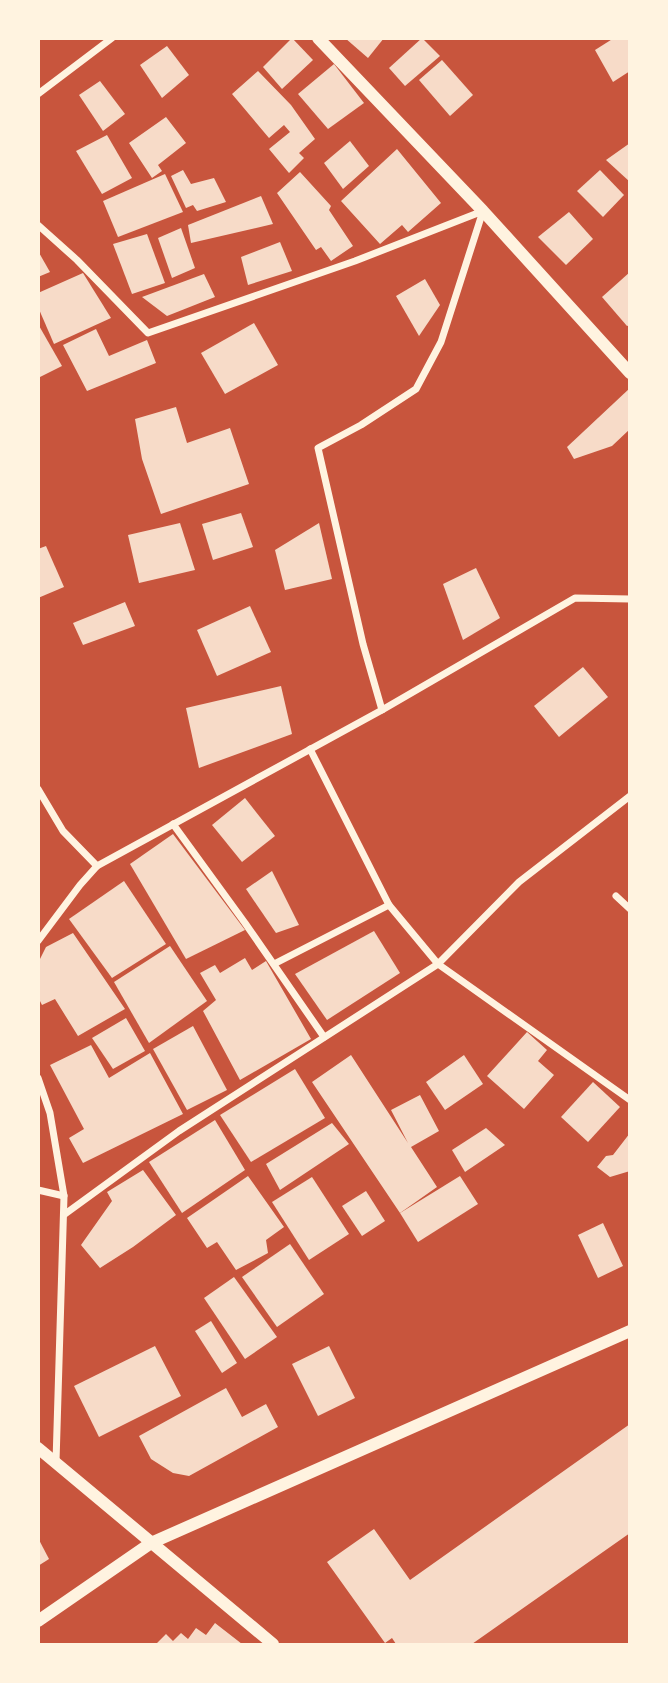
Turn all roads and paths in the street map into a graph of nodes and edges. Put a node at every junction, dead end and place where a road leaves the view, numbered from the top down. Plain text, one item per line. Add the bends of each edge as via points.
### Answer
1 (112, 38) edge
2 (318, 38) edge
3 (38, 94) edge
4 (483, 211) junction
5 (38, 225) edge
6 (629, 373) edge
7 (629, 599) edge
8 (382, 710) junction
9 (310, 749) junction
10 (38, 789) edge
11 (629, 796) edge
12 (173, 824) junction
13 (97, 866) junction
14 (616, 896) dead end
15 (389, 905) junction
16 (629, 909) edge
17 (38, 941) edge
18 (274, 964) junction
19 (438, 964) junction
20 (324, 1037) junction
21 (38, 1078) edge
22 (629, 1100) edge
23 (38, 1190) edge
24 (64, 1196) junction
25 (65, 1214) junction
26 (629, 1331) edge
27 (38, 1448) edge
28 (56, 1462) junction
29 (151, 1543) junction
30 (38, 1621) edge
31 (273, 1644) edge

1 - 3 street
2 - 4 street
4 - 5 street via 148,333
4 - 6 street
4 - 8 street via 441,342 416,389 318,448
7 - 8 street via 575,598
8 - 9 street
9 - 12 street
9 - 15 street
10 - 13 street via 63,831
11 - 19 street via 519,882
12 - 13 street
12 - 18 street
13 - 17 street
14 - 16 street
15 - 18 street
15 - 19 street
18 - 20 street
19 - 20 street
19 - 22 street
20 - 25 street via 179,1130
21 - 24 street via 50,1113
23 - 24 street
24 - 25 street
25 - 28 street
26 - 29 street
27 - 28 street
28 - 29 street
29 - 30 street
29 - 31 street

